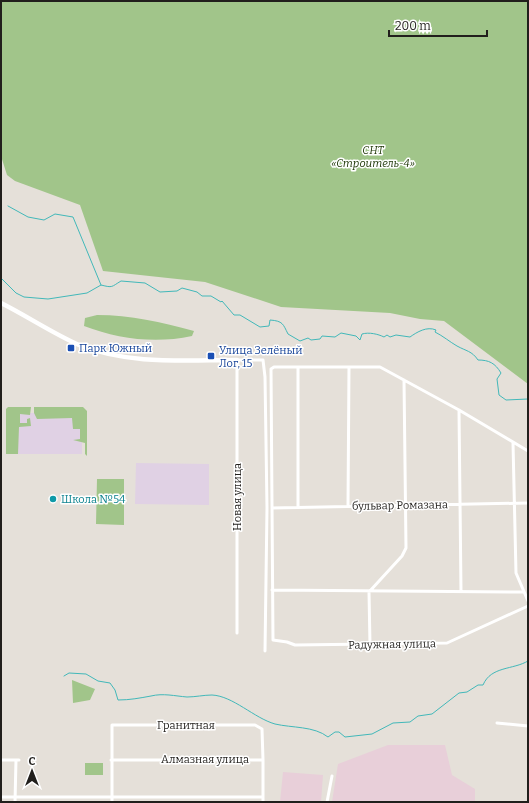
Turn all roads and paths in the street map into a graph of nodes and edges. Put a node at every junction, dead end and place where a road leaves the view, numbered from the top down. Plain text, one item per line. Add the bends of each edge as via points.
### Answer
1 (1, 303) edge
2 (237, 360) junction
3 (298, 367) junction
4 (349, 367) junction
5 (404, 380) junction
6 (459, 410) junction
7 (513, 443) junction
8 (528, 451) edge
9 (514, 503) junction
10 (528, 503) edge
11 (461, 504) junction
12 (348, 505) junction
13 (298, 506) junction
14 (405, 506) junction
15 (272, 508) junction
16 (272, 590) junction
17 (461, 591) junction
18 (369, 592) junction
19 (523, 592) junction
20 (528, 601) edge
21 (528, 606) edge
22 (237, 633) dead end
23 (370, 645) junction
24 (265, 651) dead end
25 (497, 724) dead end
26 (528, 726) edge
27 (1, 760) edge
28 (111, 760) junction
29 (263, 760) junction
30 (332, 776) dead end
31 (263, 796) junction
32 (1, 797) edge
33 (15, 797) junction
34 (112, 797) junction
35 (15, 802) edge
36 (112, 802) edge
37 (263, 802) edge
38 (327, 802) edge

1 - 2 street via 67,339 114,355 145,360
2 - 22 street, Новая улица
2 - 24 street via 263,360 265,377
3 - 4 street
3 - 13 street
3 - 15 street via 274,367 271,370
4 - 5 street via 380,367
4 - 12 street
5 - 6 street
5 - 14 street
6 - 7 street
6 - 11 street
7 - 8 street
7 - 9 street
9 - 10 street, бульвар Ромазана
9 - 11 street, бульвар Ромазана
9 - 19 street via 516,572
11 - 14 street, бульвар Ромазана
11 - 17 street
12 - 13 street, бульвар Ромазана
12 - 14 street, бульвар Ромазана
13 - 15 street, бульвар Ромазана
14 - 18 street via 404,552
15 - 16 street
16 - 18 street
16 - 23 street, Радужная улица via 273,640 294,645
17 - 18 street
17 - 19 street
18 - 23 street
19 - 20 street
21 - 23 street, Радужная улица via 447,643
25 - 26 street
27 - 33 street via 18,760
28 - 29 street, Алмазная улица
28 - 29 street, Гранитная via 112,725 256,725 262,729
28 - 34 street
29 - 31 street, Алмазная улица
30 - 38 street
31 - 34 street
31 - 37 street, Алмазная улица
32 - 33 street
33 - 34 street
33 - 35 street
34 - 36 street

